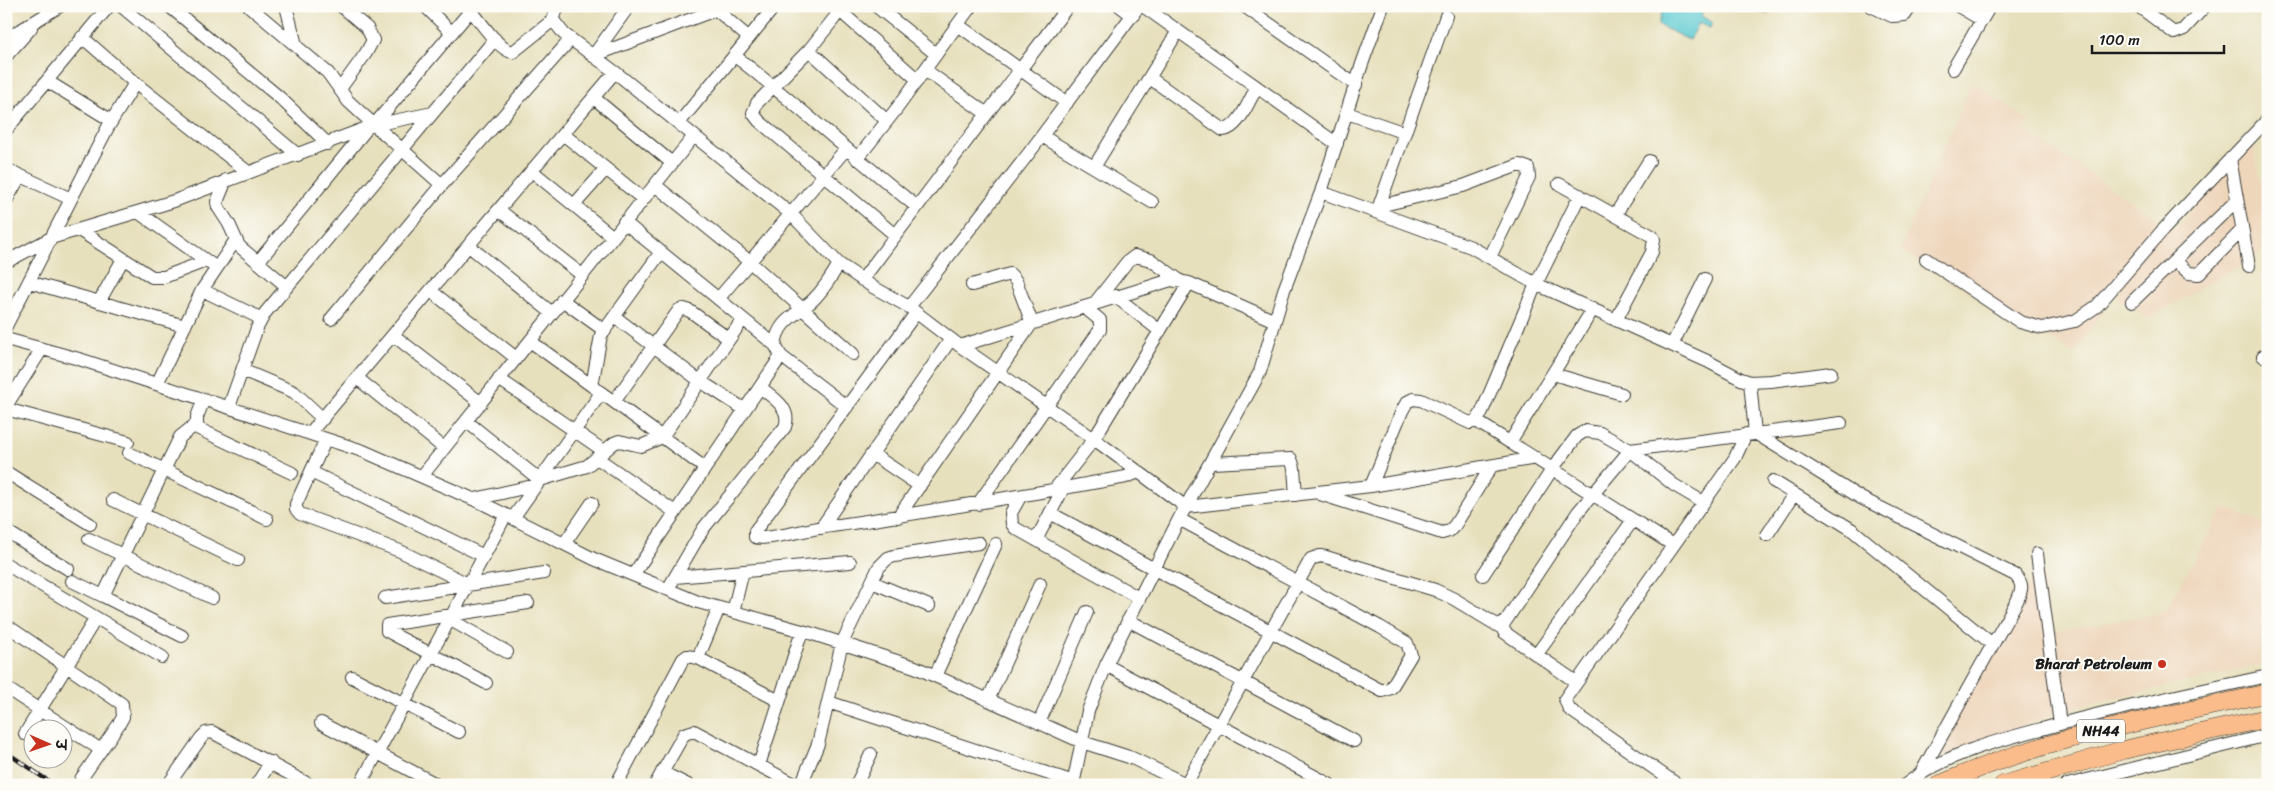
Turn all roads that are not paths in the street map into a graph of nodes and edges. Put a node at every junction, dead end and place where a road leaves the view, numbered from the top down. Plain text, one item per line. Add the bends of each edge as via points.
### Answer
1 (60, 6) edge
2 (109, 6) edge
3 (121, 6) edge
4 (169, 6) edge
5 (249, 6) edge
6 (286, 6) edge
7 (341, 6) edge
8 (425, 6) edge
9 (560, 6) edge
10 (629, 6) edge
11 (775, 6) edge
12 (876, 6) edge
13 (1068, 6) edge
14 (1120, 6) edge
15 (1244, 6) edge
16 (1383, 6) edge
17 (1871, 6) edge
18 (1911, 6) edge
19 (1958, 6) edge
20 (1990, 6) edge
21 (2138, 6) edge
22 (2265, 6) edge
23 (469, 8) edge
24 (718, 8) edge
25 (842, 9) edge
26 (965, 9) edge
27 (1138, 9) edge
28 (2197, 9) edge
29 (2268, 12) edge
30 (1446, 16) dead end
31 (39, 18) junction
32 (553, 20) junction
33 (1982, 20) junction
34 (958, 25) junction
35 (1178, 31) junction
36 (450, 32) junction
37 (6, 38) edge
38 (82, 38) junction
39 (749, 38) junction
40 (495, 39) junction
41 (571, 39) junction
42 (297, 46) junction
43 (809, 50) junction
44 (936, 54) junction
45 (6, 56) edge
46 (594, 56) junction
47 (734, 56) junction
48 (1021, 70) junction
49 (1953, 70) dead end
50 (615, 72) junction
51 (922, 75) junction
52 (1150, 78) junction
53 (46, 81) junction
54 (135, 83) junction
55 (1356, 85) junction
56 (774, 87) junction
57 (1257, 87) junction
58 (340, 89) junction
59 (594, 98) junction
60 (1067, 104) junction
61 (433, 113) junction
62 (1347, 113) junction
63 (987, 114) junction
64 (2268, 119) edge
65 (887, 121) junction
66 (112, 122) junction
67 (679, 123) junction
68 (370, 127) junction
69 (6, 130) edge
70 (1405, 133) junction
71 (563, 134) junction
72 (694, 136) junction
73 (1042, 136) junction
74 (328, 144) junction
75 (1337, 144) junction
76 (846, 149) junction
77 (402, 150) junction
78 (298, 155) junction
79 (857, 159) junction
80 (2230, 159) junction
81 (1649, 161) dead end
82 (672, 164) junction
83 (1094, 168) junction
84 (6, 169) edge
85 (606, 169) junction
86 (532, 171) junction
87 (248, 172) junction
88 (824, 175) junction
89 (20, 176) junction
90 (226, 180) junction
91 (1559, 184) dead end
92 (442, 185) junction
93 (655, 185) junction
94 (1321, 192) junction
95 (1580, 195) junction
96 (643, 199) junction
97 (71, 200) junction
98 (2237, 200) junction
99 (6, 201) edge
100 (1152, 202) dead end
101 (574, 205) junction
102 (917, 207) junction
103 (1378, 209) junction
104 (499, 210) junction
105 (138, 212) junction
106 (791, 214) junction
107 (1614, 215) junction
108 (624, 222) junction
109 (79, 230) junction
110 (2242, 230) junction
111 (895, 236) junction
112 (613, 237) junction
113 (51, 238) junction
114 (235, 241) junction
115 (469, 246) junction
116 (661, 252) junction
117 (1490, 257) junction
118 (123, 259) junction
119 (1926, 259) dead end
120 (206, 261) junction
121 (2175, 261) junction
122 (6, 262) edge
123 (258, 262) junction
124 (750, 262) junction
125 (839, 264) junction
126 (2249, 266) dead end
127 (217, 268) junction
128 (582, 275) junction
129 (1705, 279) dead end
130 (862, 280) junction
131 (29, 282) junction
132 (1184, 282) junction
133 (1536, 284) junction
134 (972, 285) dead end
135 (286, 286) junction
136 (202, 290) junction
137 (431, 291) junction
138 (1115, 296) junction
139 (718, 299) junction
140 (562, 300) junction
141 (99, 302) junction
142 (2132, 302) dead end
143 (1089, 305) junction
144 (802, 308) junction
145 (1593, 309) junction
146 (913, 310) junction
147 (552, 314) junction
148 (615, 317) junction
149 (262, 319) junction
150 (332, 319) dead end
151 (743, 319) junction
152 (1275, 320) junction
153 (1616, 320) junction
154 (1032, 323) junction
155 (6, 326) edge
156 (185, 326) junction
157 (605, 331) junction
158 (1160, 331) junction
159 (393, 335) junction
160 (729, 339) junction
161 (6, 340) edge
162 (530, 341) junction
163 (956, 343) junction
164 (1672, 345) junction
165 (653, 346) junction
166 (42, 349) junction
167 (778, 351) junction
168 (853, 354) dead end
169 (516, 358) junction
170 (242, 370) junction
171 (999, 373) junction
172 (1831, 373) dead end
173 (1553, 374) junction
174 (357, 378) junction
175 (500, 379) junction
176 (700, 381) junction
177 (1750, 382) junction
178 (157, 384) junction
179 (760, 387) junction
180 (596, 389) junction
181 (1622, 394) dead end
182 (204, 399) junction
183 (481, 402) junction
184 (614, 402) junction
185 (229, 407) junction
186 (847, 407) junction
187 (1047, 407) junction
188 (6, 408) edge
189 (744, 409) junction
190 (322, 419) junction
191 (466, 421) junction
192 (1476, 421) junction
193 (1841, 422) dead end
194 (196, 424) junction
195 (575, 430) junction
196 (310, 433) junction
197 (1750, 434) junction
198 (662, 437) junction
199 (326, 439) junction
200 (1094, 439) junction
201 (1510, 442) junction
202 (444, 448) junction
203 (1630, 450) junction
204 (601, 454) junction
205 (872, 454) junction
206 (1536, 458) junction
207 (1211, 463) junction
208 (1491, 466) junction
209 (705, 468) junction
210 (1553, 468) junction
211 (164, 470) junction
212 (6, 472) edge
213 (311, 472) junction
214 (1139, 472) junction
215 (292, 473) dead end
216 (422, 476) junction
217 (1773, 481) dead end
218 (538, 482) junction
219 (920, 486) junction
220 (1371, 486) junction
221 (1060, 488) junction
222 (1316, 492) junction
223 (1794, 494) junction
224 (1296, 495) junction
225 (1592, 495) junction
226 (1020, 497) junction
227 (474, 499) junction
228 (112, 500) dead end
229 (1703, 502) junction
230 (592, 503) dead end
231 (978, 504) junction
232 (1186, 507) junction
233 (675, 512) junction
234 (142, 514) junction
235 (1050, 514) junction
236 (510, 517) junction
237 (898, 517) junction
238 (1179, 519) junction
239 (267, 520) dead end
240 (1633, 520) junction
241 (90, 524) dead end
242 (821, 528) junction
243 (6, 532) edge
244 (1767, 535) dead end
245 (89, 539) dead end
246 (1036, 540) junction
247 (979, 543) dead end
248 (564, 544) junction
249 (996, 544) dead end
250 (1673, 545) junction
251 (2037, 554) dead end
252 (122, 555) junction
253 (484, 556) junction
254 (238, 560) dead end
255 (850, 562) dead end
256 (6, 564) edge
257 (1154, 570) junction
258 (743, 571) junction
259 (544, 573) dead end
260 (633, 575) junction
261 (1483, 575) dead end
262 (675, 577) junction
263 (872, 582) junction
264 (1298, 583) junction
265 (468, 584) junction
266 (1040, 584) dead end
267 (668, 589) junction
268 (103, 596) junction
269 (212, 598) dead end
270 (384, 598) dead end
271 (1139, 598) junction
272 (528, 603) dead end
273 (930, 606) dead end
274 (719, 608) junction
275 (733, 612) junction
276 (1087, 612) dead end
277 (451, 617) junction
278 (96, 618) junction
279 (1128, 620) junction
280 (6, 625) edge
281 (1502, 628) junction
282 (802, 631) junction
283 (1271, 632) junction
284 (182, 636) dead end
285 (842, 643) junction
286 (1992, 644) junction
287 (507, 652) dead end
288 (431, 654) junction
289 (1536, 654) junction
290 (162, 657) dead end
291 (698, 658) junction
292 (1106, 665) junction
293 (66, 666) junction
294 (935, 676) junction
295 (2268, 676) edge
296 (352, 677) dead end
297 (1243, 682) junction
298 (1576, 682) junction
299 (486, 683) dead end
300 (6, 688) edge
301 (2268, 693) edge
302 (988, 700) junction
303 (779, 701) junction
304 (828, 702) junction
305 (404, 704) junction
306 (39, 710) junction
307 (34, 718) edge
308 (2268, 718) edge
309 (321, 723) dead end
310 (1039, 723) junction
311 (2060, 724) junction
312 (1219, 726) junction
313 (459, 732) dead end
314 (2268, 735) edge
315 (1354, 741) dead end
316 (1082, 742) junction
317 (101, 750) junction
318 (378, 753) junction
319 (871, 754) dead end
320 (270, 762) junction
321 (759, 765) junction
322 (662, 772) junction
323 (1920, 774) junction
324 (81, 779) dead end
325 (434, 783) dead end
326 (1074, 784) edge
327 (1187, 784) edge
328 (1329, 784) edge
329 (168, 785) edge
330 (256, 785) edge
331 (310, 785) edge
332 (360, 785) edge
333 (616, 785) edge
334 (655, 785) edge
335 (688, 785) edge
336 (796, 785) edge
337 (801, 785) edge
338 (856, 785) edge
339 (1678, 785) edge
340 (1905, 785) edge
341 (1939, 785) edge
342 (2003, 785) edge
343 (2067, 785) edge

1 - 31 street
2 - 38 street
3 - 78 street
4 - 74 street via 279,98
5 - 42 street
6 - 42 street
7 - 58 street via 367,28 373,40
8 - 36 street
9 - 32 street
10 - 46 street
11 - 39 street
12 - 44 street
13 - 48 street
14 - 27 street
15 - 55 street
16 - 55 street
17 - 18 street via 1898,16 1905,15
19 - 33 street
20 - 33 street
21 - 28 street via 2174,34 2184,29
22 - 29 street
23 - 36 street
23 - 40 street
24 - 39 street
24 - 46 street
25 - 43 street
25 - 51 street
26 - 34 street
27 - 35 street
27 - 60 street
30 - 70 street
31 - 37 street
31 - 45 street
32 - 40 street via 513,52 503,48
32 - 41 street via 556,27
33 - 49 street
34 - 44 street
34 - 48 street
35 - 52 street
35 - 57 street
36 - 68 street
38 - 53 street
38 - 54 street
39 - 47 street
40 - 61 street
41 - 46 street
41 - 92 street
42 - 58 street via 328,73
43 - 56 street
43 - 65 street
44 - 51 street
46 - 50 street
47 - 56 street
47 - 67 street
48 - 60 street
48 - 63 street
50 - 59 street
50 - 67 street
51 - 63 street
51 - 65 street
52 - 57 street via 1223,130 1236,122
52 - 83 street
53 - 66 street
53 - 69 street
54 - 66 street
54 - 87 street
55 - 62 street
56 - 76 street
56 - 88 street via 757,103 755,117
57 - 75 street
58 - 68 street
59 - 71 street
59 - 82 street
60 - 73 street
61 - 68 street
61 - 77 street
62 - 70 street
62 - 75 street
63 - 102 street
64 - 80 street
65 - 79 street
66 - 97 street
67 - 72 street
68 - 74 street
68 - 77 street
68 - 123 street
70 - 103 street
71 - 85 street
71 - 86 street
72 - 82 street
72 - 106 street
73 - 83 street
73 - 146 street
74 - 78 street
75 - 94 street
76 - 79 street
76 - 88 street
77 - 92 street
77 - 135 street
78 - 87 street
79 - 102 street
80 - 98 street
80 - 119 street via 2097,306 2075,321 2042,328 2020,322
81 - 107 street
82 - 93 street
83 - 100 street
84 - 89 street
85 - 96 street
85 - 101 street
86 - 101 street
86 - 104 street
87 - 90 street
88 - 106 street
88 - 111 street
89 - 97 street
89 - 99 street
90 - 105 street
90 - 114 street via 217,202
91 - 95 street
92 - 150 street
93 - 96 street
93 - 124 street
94 - 103 street
94 - 152 street
95 - 107 street
95 - 133 street
96 - 108 street
97 - 113 street
98 - 110 street
98 - 121 street
101 - 112 street
102 - 111 street
103 - 117 street
103 - 117 street via 1524,166 1528,168 1529,177
104 - 115 street
104 - 128 street
105 - 109 street
105 - 120 street
106 - 124 street
106 - 125 street
107 - 153 street via 1652,236 1655,243
108 - 112 street
108 - 116 street
109 - 113 street
109 - 118 street
110 - 121 street via 2200,274 2189,273
110 - 126 street
111 - 130 street
112 - 128 street
113 - 122 street
113 - 131 street
114 - 123 street
114 - 127 street
115 - 137 street
115 - 147 street
116 - 139 street
116 - 148 street
117 - 133 street
118 - 120 street via 157,278
118 - 141 street
120 - 127 street
121 - 142 street
123 - 135 street
124 - 139 street
124 - 144 street
125 - 130 street
125 - 144 street via 822,290
127 - 136 street
128 - 140 street
129 - 164 street
130 - 146 street
131 - 141 street
131 - 155 street
132 - 138 street via 1171,280
132 - 143 street via 1151,260 1135,256
132 - 152 street
132 - 158 street
133 - 145 street
133 - 192 street
134 - 154 street via 1010,274 1016,281
135 - 149 street
136 - 149 street
136 - 156 street
137 - 159 street
137 - 169 street
138 - 143 street
138 - 158 street
139 - 151 street
140 - 147 street
140 - 157 street
141 - 156 street
143 - 154 street
143 - 187 street via 1100,320 1100,330
144 - 167 street via 779,331
144 - 168 street
145 - 153 street
145 - 173 street
146 - 163 street
146 - 186 street
147 - 162 street
148 - 157 street
148 - 165 street
149 - 170 street
151 - 160 street
151 - 167 street
152 - 207 street via 1260,372
153 - 164 street
154 - 163 street
154 - 171 street
156 - 178 street
157 - 180 street via 599,341
158 - 200 street
159 - 174 street
159 - 183 street
160 - 165 street via 684,309 674,314
160 - 176 street
161 - 166 street
162 - 169 street
162 - 180 street
163 - 171 street
163 - 205 street
164 - 177 street
165 - 176 street
165 - 184 street
166 - 178 street
166 - 188 street
167 - 179 street
167 - 186 street
169 - 175 street
170 - 185 street
170 - 190 street via 294,392
171 - 187 street
171 - 219 street
172 - 177 street
173 - 181 street
173 - 201 street
174 - 190 street
174 - 202 street
175 - 183 street
175 - 195 street
176 - 189 street
176 - 198 street
177 - 197 street
178 - 182 street
179 - 189 street
179 - 262 street via 787,412 785,427 703,529
180 - 184 street
180 - 195 street
182 - 185 street
182 - 194 street
183 - 191 street
184 - 198 street
185 - 196 street
186 - 242 street via 754,534 762,539
187 - 200 street
187 - 231 street
188 - 211 street via 129,448
189 - 209 street
190 - 196 street
191 - 202 street
191 - 218 street
192 - 201 street
192 - 220 street via 1461,420 1421,400 1407,402
193 - 197 street
194 - 211 street via 180,437
194 - 215 street via 200,431
195 - 204 street
195 - 218 street
196 - 199 street
197 - 203 street
197 - 229 street
197 - 286 street via 1862,498 2021,581 2022,589
198 - 204 street via 642,446 619,441
198 - 209 street
199 - 213 street
199 - 216 street
200 - 214 street
200 - 221 street
201 - 206 street
202 - 216 street
203 - 210 street via 1600,433 1585,431 1577,436
203 - 225 street
203 - 229 street via 1674,485
204 - 218 street via 587,466
204 - 233 street
205 - 219 street
205 - 242 street
206 - 208 street
206 - 210 street
207 - 224 street via 1290,459
207 - 232 street
208 - 220 street
208 - 222 street via 1455,525 1442,533
209 - 233 street
210 - 225 street
210 - 261 street
211 - 234 street
211 - 239 street
212 - 241 street
213 - 253 street
213 - 265 street via 296,504 300,514 400,551
214 - 221 street
214 - 232 street
216 - 227 street
217 - 223 street
218 - 227 street
218 - 236 street
219 - 237 street
220 - 222 street
221 - 226 street
221 - 235 street
222 - 224 street
223 - 244 street
223 - 286 street via 1866,541
224 - 232 street
225 - 240 street
225 - 281 street via 1564,531
226 - 231 street
226 - 246 street via 1011,513 1012,524
227 - 236 street
228 - 234 street
229 - 250 street
230 - 248 street
231 - 237 street
232 - 238 street
233 - 260 street
234 - 252 street
234 - 254 street
235 - 246 street
235 - 257 street
236 - 248 street
236 - 253 street
237 - 242 street
238 - 257 street
238 - 264 street
240 - 250 street
240 - 289 street
243 - 268 street
245 - 252 street
246 - 271 street
247 - 263 street via 888,558 879,566
248 - 260 street
249 - 294 street
250 - 298 street
251 - 311 street
252 - 268 street
252 - 269 street
253 - 265 street
255 - 258 street
256 - 278 street
257 - 271 street
257 - 283 street
258 - 262 street
258 - 275 street
259 - 265 street
260 - 267 street
262 - 267 street
263 - 273 street
263 - 285 street
264 - 281 street via 1312,559 1326,557 1435,590
264 - 283 street
264 - 283 street via 1407,643 1410,656 1391,688 1382,691
265 - 270 street
265 - 277 street
266 - 302 street
267 - 274 street
268 - 284 street
271 - 279 street
272 - 277 street
274 - 275 street
274 - 291 street
275 - 282 street
276 - 310 street
277 - 287 street
277 - 288 street
277 - 288 street via 387,625 387,631
278 - 290 street
278 - 293 street
279 - 292 street
279 - 297 street
280 - 293 street
281 - 289 street
282 - 285 street
282 - 303 street
283 - 297 street
285 - 294 street
285 - 304 street
286 - 323 street
288 - 299 street
288 - 305 street
289 - 298 street
291 - 303 street
291 - 333 street via 683,659
292 - 312 street
292 - 316 street via 1088,711
293 - 306 street
293 - 317 street via 122,704 123,717
294 - 302 street
295 - 311 street via 2118,708
296 - 305 street
297 - 312 street
297 - 315 street
298 - 339 street via 1565,699 1569,708
300 - 306 street
301 - 341 highway, NH44 via 2034,749
302 - 310 street
303 - 321 street
304 - 326 street
304 - 337 street via 818,744
305 - 313 street
305 - 318 street
306 - 307 street
306 - 317 street
308 - 342 highway, NH44 via 2123,750
309 - 318 street
310 - 316 street
311 - 323 street via 1986,744
312 - 327 street
312 - 328 street
314 - 343 street
316 - 326 street
316 - 327 street via 1132,758
317 - 324 street
318 - 325 street
318 - 332 street
319 - 338 street
320 - 329 street via 220,734 206,733
320 - 330 street
320 - 331 street
321 - 322 street via 700,733 689,731 684,734
321 - 336 street
322 - 334 street
322 - 335 street
323 - 340 street

